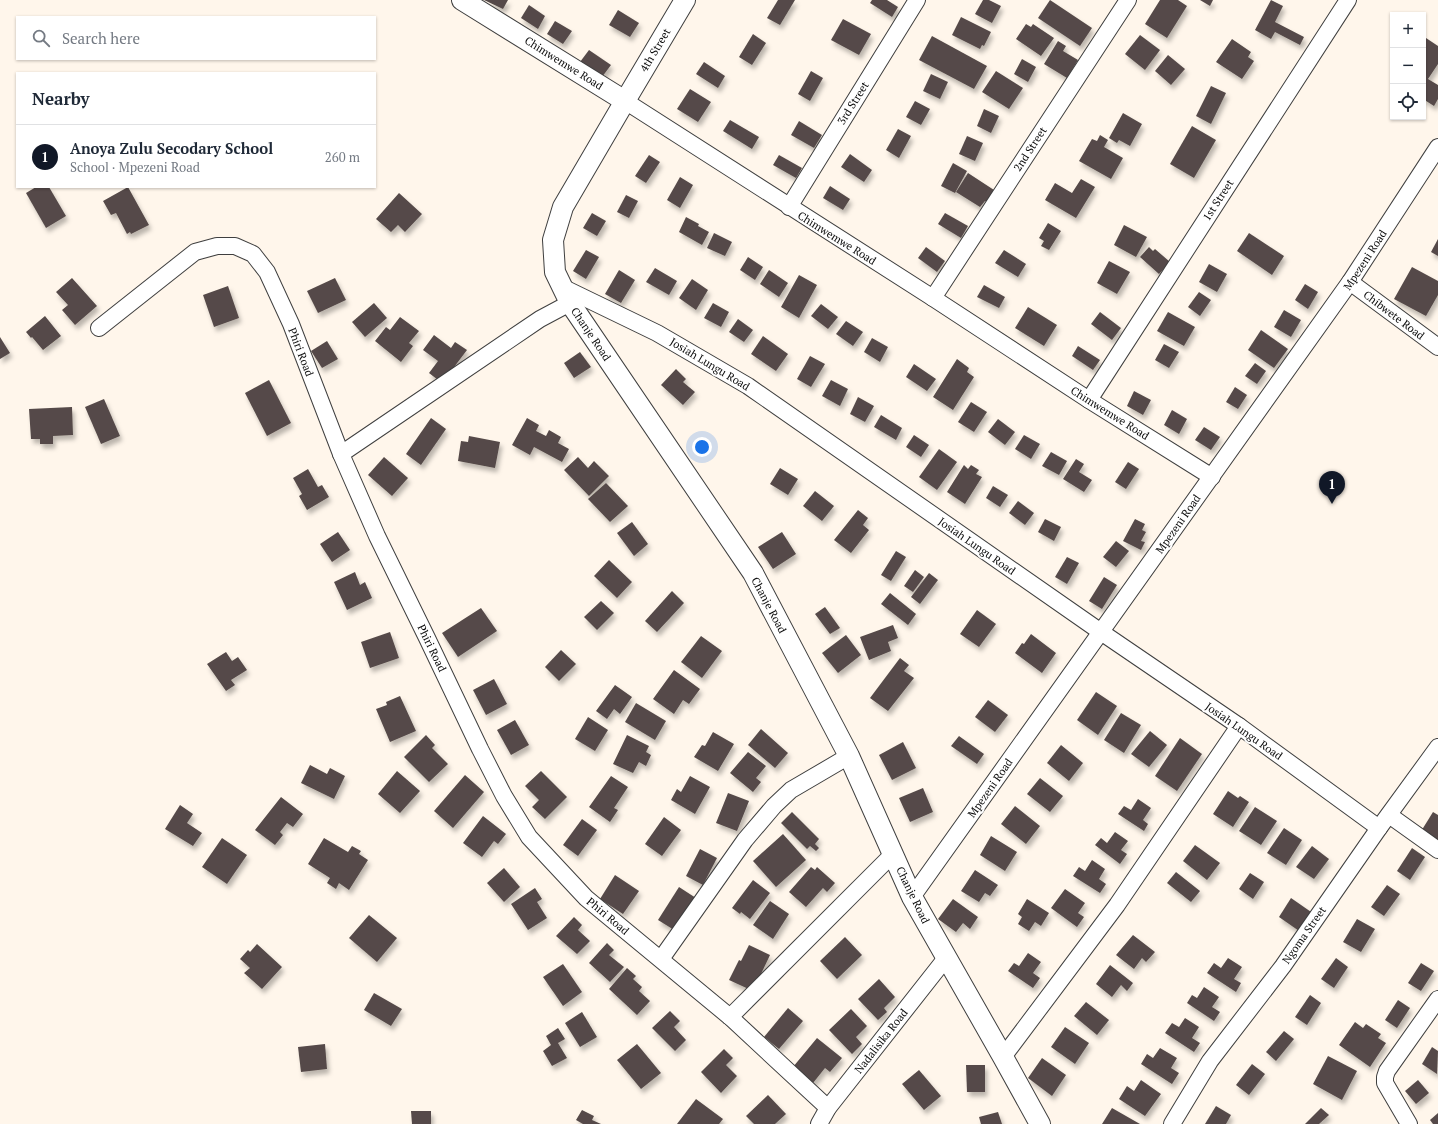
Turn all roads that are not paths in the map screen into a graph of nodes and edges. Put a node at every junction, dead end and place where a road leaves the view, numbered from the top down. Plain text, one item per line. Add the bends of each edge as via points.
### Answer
1 (462, 0) edge
2 (685, 0) edge
3 (917, 0) edge
4 (1128, 0) edge
5 (1348, 0) edge
6 (625, 100) junction
7 (1438, 148) edge
8 (788, 207) junction
9 (1350, 282) junction
10 (566, 295) junction
11 (933, 298) junction
12 (99, 328) dead end
13 (1438, 347) edge
14 (1090, 400) junction
15 (342, 454) junction
16 (1212, 477) junction
17 (1101, 632) junction
18 (1239, 726) junction
19 (1438, 747) edge
20 (849, 756) junction
21 (1389, 815) junction
22 (1379, 828) junction
23 (1438, 850) edge
24 (893, 854) junction
25 (912, 897) junction
26 (946, 958) junction
27 (661, 959) junction
28 (1438, 999) edge
29 (730, 1018) junction
30 (1003, 1057) junction
31 (828, 1108) junction
32 (819, 1124) edge
33 (1040, 1124) edge
34 (1172, 1124) edge
35 (1409, 1124) edge

1 - 6 street, Chimwemwe Road
2 - 6 street, 4th Street
3 - 8 street, 3rd Street
4 - 11 street, 2nd Street
5 - 14 street, 1st Street
6 - 8 street, Chimwemwe Road
6 - 10 street, Chanje Road via 564,207 553,240 555,272
7 - 9 street, Mpezeni Road
8 - 11 street, Chimwemwe Road
9 - 13 street, Chibwete Road
9 - 16 street, Mpezeni Road
10 - 15 street via 540,319
10 - 17 street, Josiah Lungu Road via 657,333 748,386
10 - 20 street, Chanje Road via 753,573
11 - 14 street, Chimwemwe Road
12 - 15 street, Phiri Road via 195,252 217,246 235,246 253,254 267,272 291,324
14 - 16 street, Chimwemwe Road
15 - 27 street, Phiri Road via 377,536 480,749 529,837 586,898
16 - 17 street, Mpezeni Road
17 - 18 street, Josiah Lungu Road
17 - 25 street, Mpezeni Road
18 - 22 street, Josiah Lungu Road
18 - 30 street via 1117,905
19 - 21 street, Ngoma Street
20 - 24 street, Chanje Road
20 - 27 street via 791,790 774,806 745,840
21 - 22 street, Ngoma Street
21 - 23 street
22 - 34 street, Ngoma Street via 1283,966 1210,1061
24 - 25 street, Chanje Road
24 - 29 street
25 - 26 street, Chanje Road
26 - 30 street, Chanje Road
26 - 31 street, Nadalisika Road
27 - 29 street, Phiri Road
28 - 35 street via 1385,1077 1385,1084
29 - 31 street, Phiri Road
30 - 33 street, Chanje Road
31 - 32 street, Nadalisika Road

